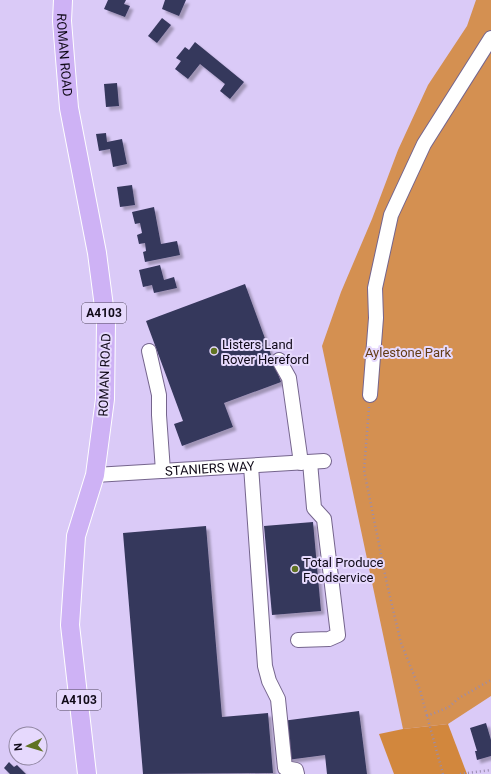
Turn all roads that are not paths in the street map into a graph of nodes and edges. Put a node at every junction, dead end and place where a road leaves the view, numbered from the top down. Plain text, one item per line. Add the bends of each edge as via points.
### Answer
1 (63, 0) edge
2 (491, 38) edge
3 (149, 351) dead end
4 (279, 360) dead end
5 (370, 395) road end
6 (312, 462) junction
7 (251, 466) junction
8 (163, 471) junction
9 (95, 475) junction
10 (298, 640) dead end
11 (87, 774) edge
12 (297, 774) edge

1 - 9 main road, ROMAN ROAD / A4103 via 62,21 69,108 97,253 106,322 105,400
2 - 5 lane via 424,144 391,215 375,288 376,318
3 - 8 lane via 160,395
4 - 6 lane via 289,378
6 - 7 lane, STANIERS WAY
6 - 10 lane via 314,508 324,519 338,635 329,639
7 - 8 lane, STANIERS WAY
7 - 12 lane via 265,666 278,699 285,768 296,770
8 - 9 lane, STANIERS WAY
9 - 11 main road, ROMAN ROAD / A4103 via 76,536 70,625

